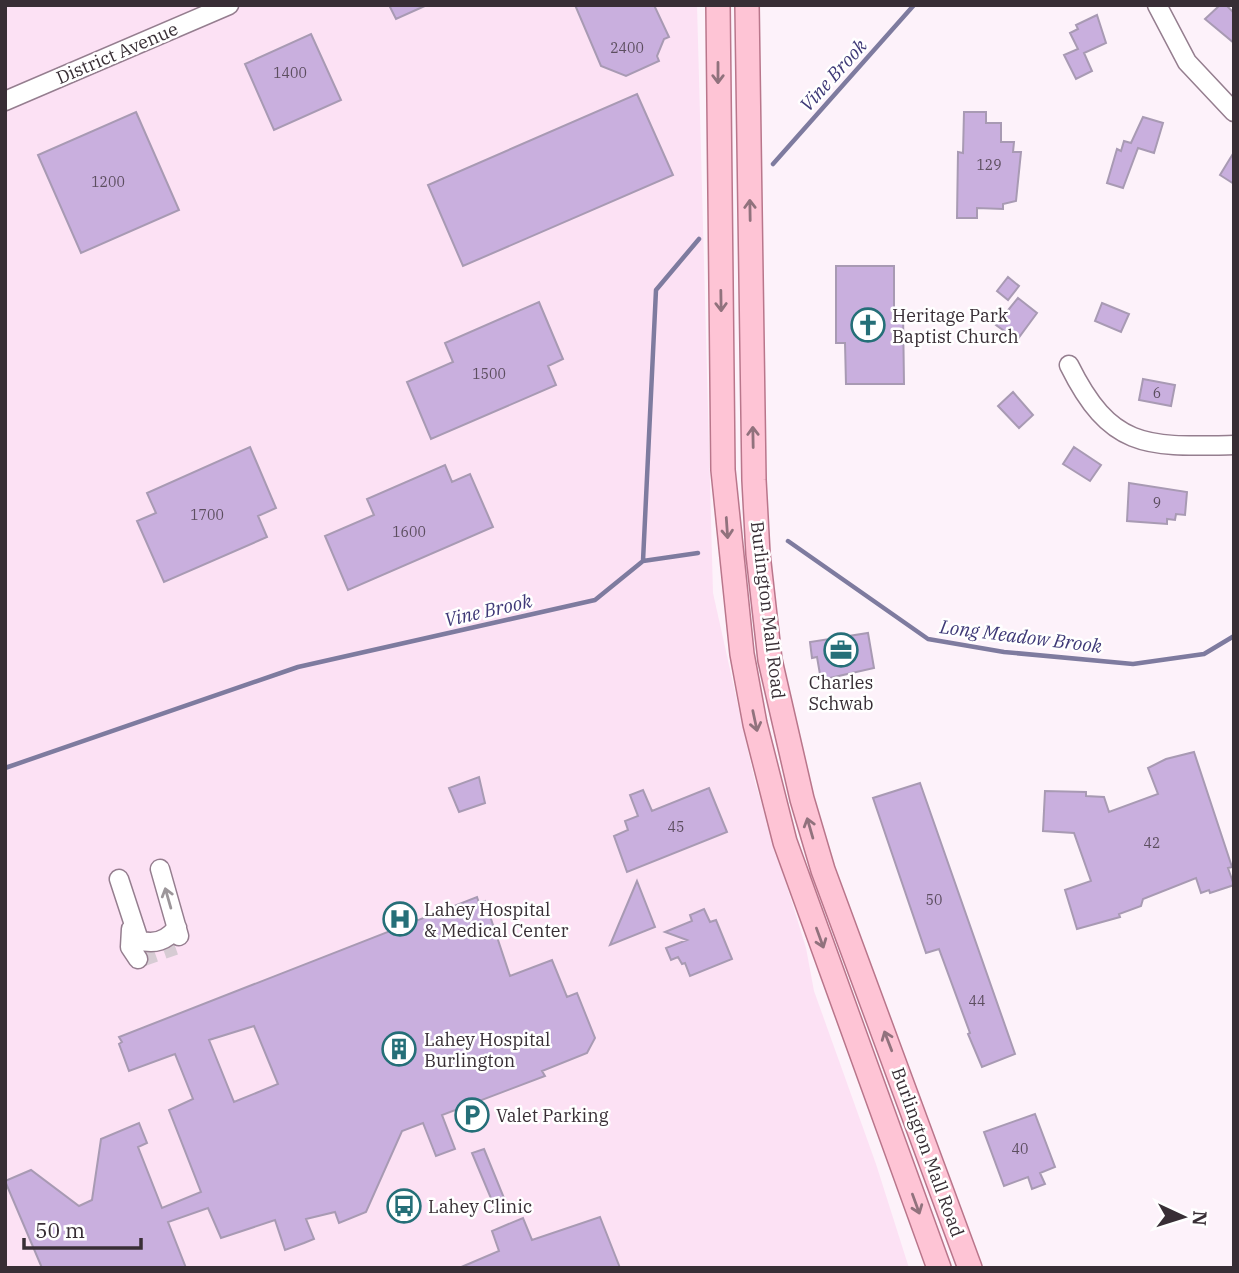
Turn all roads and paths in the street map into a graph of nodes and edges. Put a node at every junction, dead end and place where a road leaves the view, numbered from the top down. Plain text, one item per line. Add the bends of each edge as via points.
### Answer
1 (229, 5) edge
2 (718, 5) edge
3 (747, 5) edge
4 (1157, 5) edge
5 (5, 101) edge
6 (1234, 112) edge
7 (1069, 365) dead end
8 (1234, 445) edge
9 (160, 869) dead end
10 (119, 878) dead end
11 (132, 922) junction
12 (177, 927) junction
13 (174, 946) dead end
14 (138, 959) dead end
15 (939, 1268) edge
16 (970, 1268) edge

1 - 5 street, District Avenue
2 -> 15 main road, Burlington Mall Road via 723,470 741,654 785,842
16 -> 3 main road, Burlington Mall Road via 823,870 797,780 771,660 754,480
4 - 6 street via 1188,62
7 - 8 street via 1094,409 1128,436 1164,446
12 -> 9 street
10 - 11 street
11 - 12 street via 139,940 150,944 171,935
11 - 14 street via 130,947
12 - 13 street via 179,938

